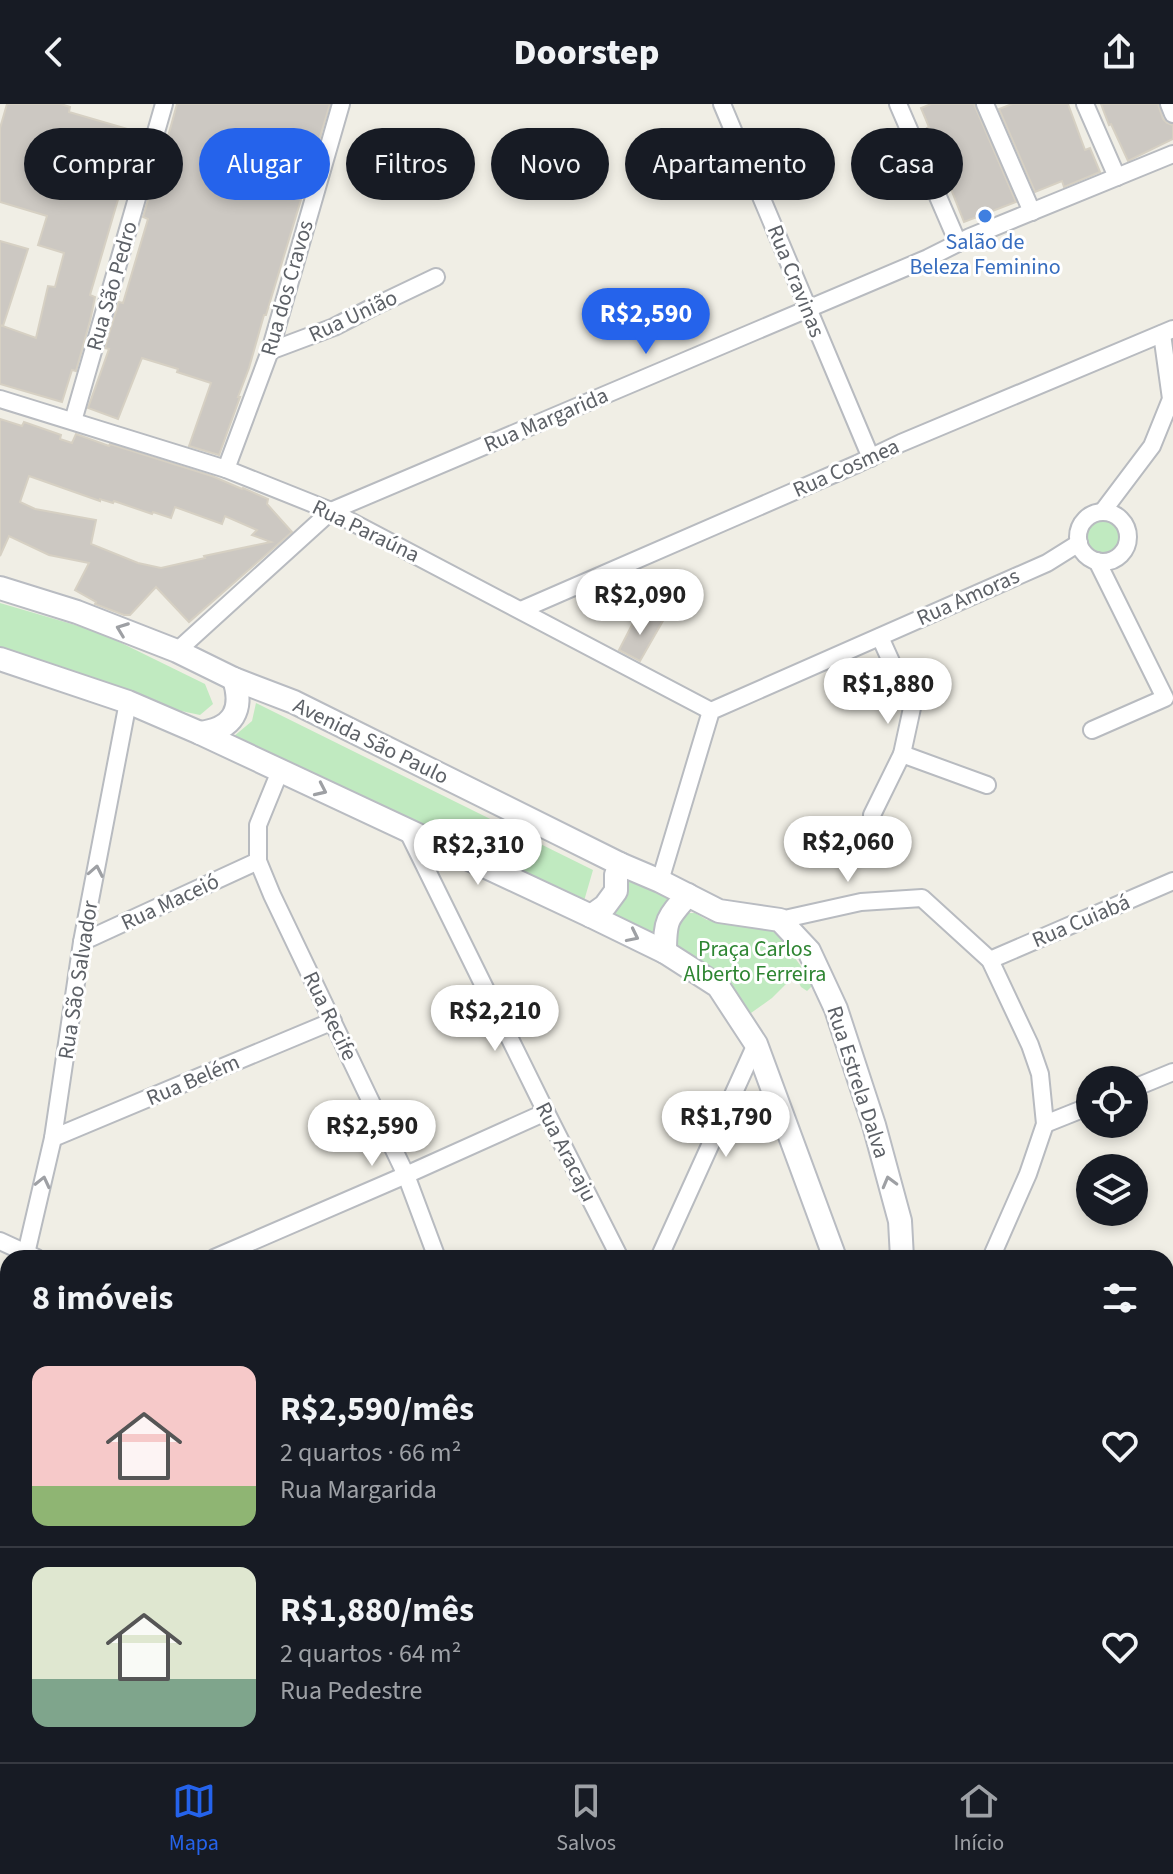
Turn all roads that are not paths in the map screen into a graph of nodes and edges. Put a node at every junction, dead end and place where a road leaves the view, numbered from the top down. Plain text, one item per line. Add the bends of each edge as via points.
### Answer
1 (164, 104) edge
2 (341, 104) edge
3 (722, 104) edge
4 (898, 104) edge
5 (985, 104) edge
6 (1085, 104) edge
7 (1169, 104) edge
8 (1173, 114) edge
9 (1173, 154) edge
10 (1117, 177) junction
11 (1032, 212) junction
12 (958, 243) junction
13 (436, 277) dead end
14 (807, 309) junction
15 (1168, 331) edge
16 (270, 351) junction
17 (0, 399) edge
18 (73, 421) junction
19 (871, 458) junction
20 (226, 469) junction
21 (331, 511) junction
22 (1103, 511) junction
23 (1079, 543) junction
24 (1097, 561) junction
25 (0, 588) edge
26 (521, 610) junction
27 (880, 637) junction
28 (177, 651) junction
29 (0, 659) edge
30 (234, 679) junction
31 (128, 702) junction
32 (711, 711) junction
33 (1092, 730) dead end
34 (200, 733) junction
35 (902, 754) junction
36 (280, 771) junction
37 (987, 785) dead end
38 (872, 815) dead end
39 (407, 830) junction
40 (258, 861) junction
41 (620, 864) junction
42 (660, 881) junction
43 (1173, 881) edge
44 (688, 895) junction
45 (591, 916) junction
46 (780, 920) junction
47 (82, 942) junction
48 (665, 952) junction
49 (990, 960) junction
50 (333, 1021) junction
51 (756, 1044) junction
52 (1173, 1072) edge
53 (1148, 1082) edge
54 (546, 1112) junction
55 (1076, 1112) edge
56 (1045, 1124) junction
57 (53, 1138) junction
58 (406, 1175) junction
59 (30, 1250) edge
60 (233, 1250) edge
61 (434, 1250) edge
62 (616, 1250) edge
63 (663, 1250) edge
64 (832, 1250) edge
65 (902, 1250) edge
66 (995, 1250) edge

1 - 18 street, Rua São Pedro
2 - 16 street, Rua dos Cravos
3 - 14 street, Rua Cravinas
4 - 12 street
5 - 11 street
6 - 10 street
7 - 8 street
9 - 10 street, Rua Margarida
10 - 11 street, Rua Margarida
11 - 12 street, Rua Margarida
12 - 14 street, Rua Margarida
13 - 16 street, Rua União via 334,327
14 - 19 street, Rua Cravinas
14 - 21 street, Rua Margarida
15 - 19 street, Rua Cosmea
15 - 22 street via 1171,399 1152,446
16 - 20 street, Rua dos Cravos
17 - 18 street, Rua Paraúna
18 - 20 street, Rua Paraúna
19 - 26 street, Rua Cosmea
20 - 21 street, Rua Paraúna
21 - 26 street, Rua Paraúna
21 - 28 street, Rua Margarida
22 - 23 street via 1084,520
22 - 24 street via 1121,518 1128,541 1114,560
23 - 24 street
23 - 27 street, Rua Amoras via 1047,563
24 - 33 street via 1165,698
28 -> 25 street, Avenida São Paulo
26 - 32 street, Rua Paraúna
27 - 32 street, Rua Amoras
27 - 35 street via 912,708
28 - 30 street, Avenida São Paulo
29 - 31 street
30 - 34 street via 237,709 215,731
30 - 41 street, Avenida São Paulo via 294,702
31 - 34 street
47 -> 31 street, Rua São Salvador
32 - 42 street
34 - 36 street
35 - 37 street
35 - 38 street
36 -> 39 street
36 - 40 street, Rua Recife via 258,825
39 - 45 street
39 - 54 street, Rua Aracaju
40 - 47 street, Rua Maceió
40 - 50 street, Rua Recife
41 - 42 street, Avenida São Paulo
41 - 45 street via 616,891
42 - 44 street, Avenida São Paulo
43 - 49 street, Rua Cuiabá
44 - 46 street, Avenida São Paulo via 719,911
44 - 48 street via 670,915
45 -> 48 street
46 - 49 street, Avenida São Paulo via 861,902 922,898
65 -> 46 street, Rua Estrela Dalva via 900,1221 874,1125 836,1009 809,951
47 - 57 street, Rua São Salvador
48 - 51 street via 718,986
49 - 56 street via 1040,1074
50 - 57 street, Rua Belém
50 - 58 street, Rua Recife
51 - 63 street
51 - 64 street
52 - 53 street
54 - 58 street
54 - 62 street, Rua Aracaju
55 - 56 street
56 - 66 street
59 -> 57 street, Rua São Salvador
58 - 60 street
58 - 61 street, Rua Recife

